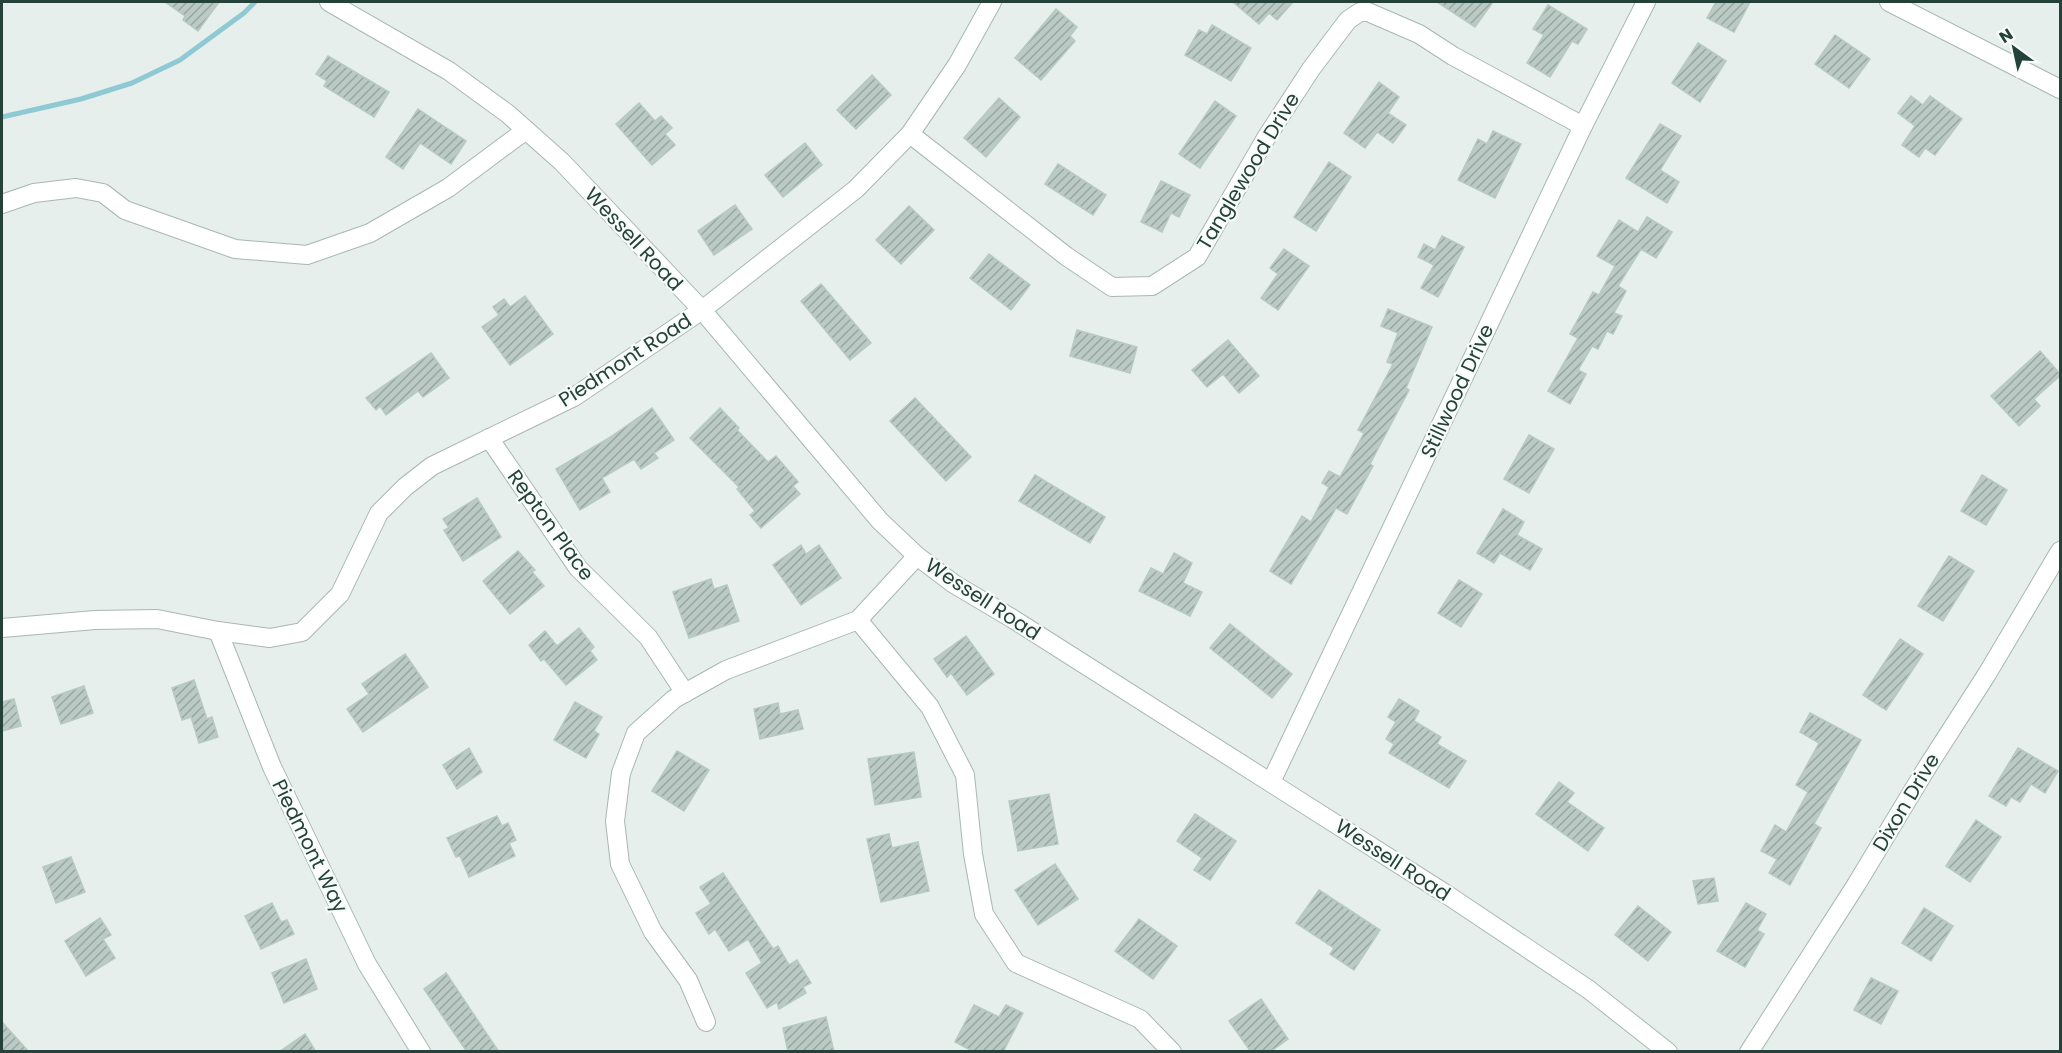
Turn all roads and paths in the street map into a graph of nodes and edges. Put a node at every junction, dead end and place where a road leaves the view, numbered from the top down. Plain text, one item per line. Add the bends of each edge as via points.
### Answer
1 (329, 2) edge
2 (992, 2) edge
3 (1646, 2) edge
4 (1889, 2) edge
5 (2061, 89) edge
6 (1583, 126) junction
7 (526, 130) junction
8 (909, 134) junction
9 (2, 204) edge
10 (702, 310) junction
11 (489, 438) junction
12 (2061, 551) edge
13 (917, 556) junction
14 (858, 620) junction
15 (2, 628) edge
16 (218, 631) junction
17 (685, 693) junction
18 (1271, 782) junction
19 (706, 1022) dead end
20 (421, 1052) edge
21 (1172, 1052) edge
22 (1668, 1052) edge
23 (1749, 1052) edge

1 - 7 street, Wessell Road via 449,71
2 - 8 street, Piedmont Road via 957,65
3 - 6 street, Stillwood Drive
4 - 5 street
6 - 8 street, Tanglewood Drive via 1419,34 1360,12 1348,21 1311,69 1197,256 1152,286 1112,287
6 - 18 street, Stillwood Drive
7 - 9 street via 448,188 370,233 307,255 235,249 125,210 103,193 76,189 34,193
7 - 10 street, Wessell Road via 562,162
8 - 10 street, Piedmont Road via 856,189
10 - 11 street, Piedmont Road via 574,397
10 - 13 street, Wessell Road via 880,521
11 - 16 street, Piedmont Road via 432,465 379,513 340,594 302,632 270,638
11 - 17 street, Repton Place via 578,568 648,637
12 - 23 street, Dixon Drive
13 - 14 street
13 - 18 street, Wessell Road via 954,584
14 - 17 street via 726,670
14 - 21 street via 930,707 965,775 984,914 1016,963 1140,1019
15 - 16 street, Piedmont Road via 157,619
16 - 20 street, Piedmont Way via 272,766 367,964
17 - 19 street via 636,733 621,773 615,821 620,864 653,932 688,980
18 - 22 street, Wessell Road via 1588,989

